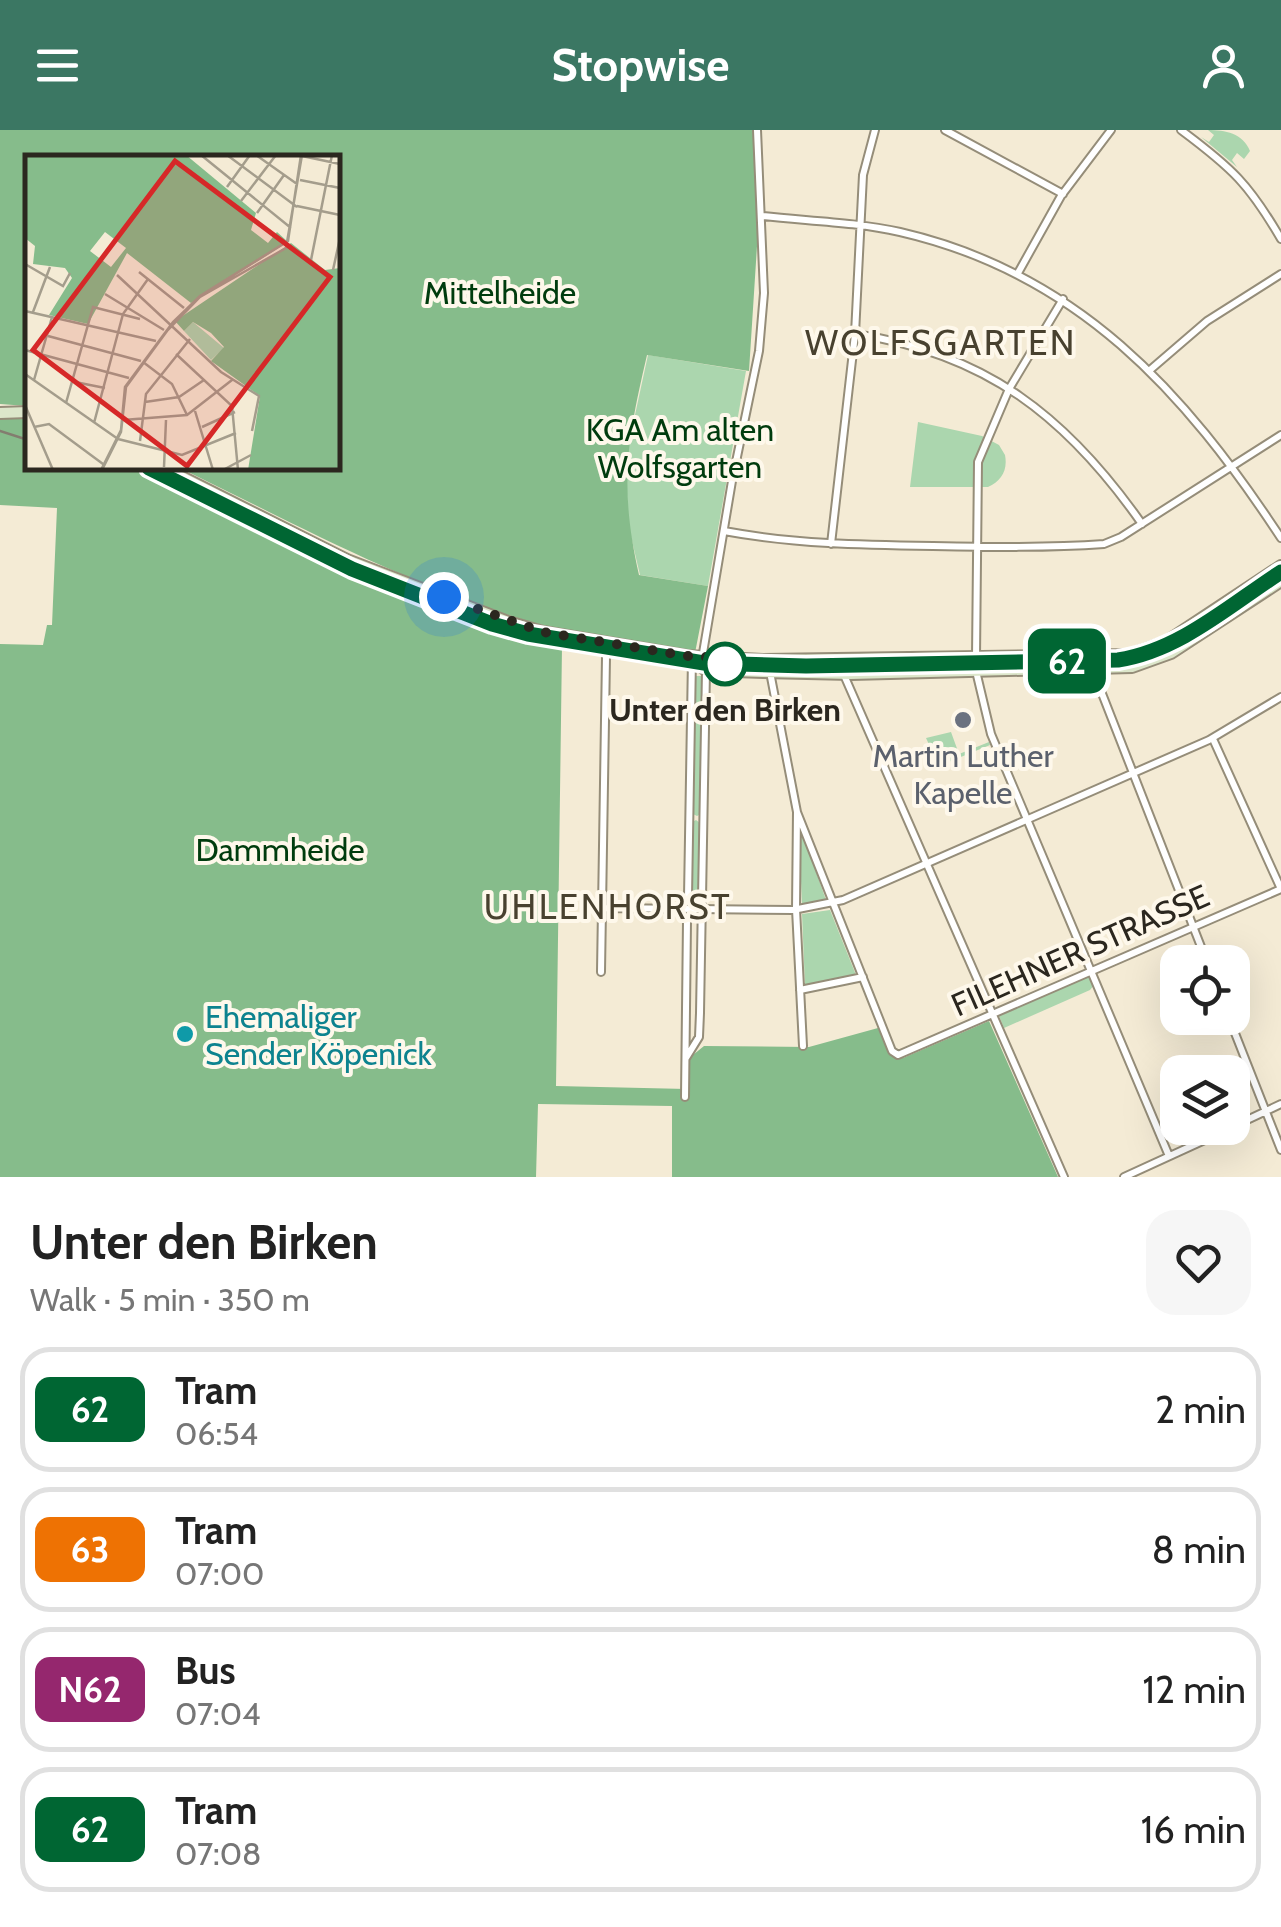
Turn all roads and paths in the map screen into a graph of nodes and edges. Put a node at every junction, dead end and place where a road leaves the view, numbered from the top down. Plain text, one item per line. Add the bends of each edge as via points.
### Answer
1 (757, 130) edge
2 (875, 130) edge
3 (945, 130) edge
4 (1111, 130) edge
5 (1181, 130) edge
6 (1063, 194) junction
7 (763, 216) junction
8 (860, 226) junction
9 (1281, 240) edge
10 (1018, 273) junction
11 (1281, 274) edge
12 (1063, 299) junction
13 (855, 334) junction
14 (1150, 370) junction
15 (1009, 389) junction
16 (25, 412) edge
17 (0, 413) edge
18 (1281, 435) edge
19 (1231, 466) junction
20 (168, 470) edge
21 (1142, 524) junction
22 (724, 532) junction
23 (1281, 538) edge
24 (831, 544) junction
25 (976, 547) junction
26 (1281, 566) edge
27 (1281, 581) edge
28 (606, 657) dead end
29 (694, 657) junction
30 (1091, 662) junction
31 (976, 664) junction
32 (706, 670) junction
33 (770, 672) junction
34 (844, 674) junction
35 (1281, 697) edge
36 (1213, 738) junction
37 (1134, 774) junction
38 (797, 812) junction
39 (1027, 820) junction
40 (926, 866) junction
41 (1281, 889) edge
42 (688, 897) dead end
43 (833, 903) junction
44 (602, 908) junction
45 (702, 909) junction
46 (796, 910) junction
47 (687, 921) dead end
48 (1194, 928) junction
49 (1201, 945) edge
50 (601, 972) dead end
51 (1092, 972) junction
52 (863, 978) junction
53 (800, 990) junction
54 (993, 1016) junction
55 (1236, 1035) edge
56 (803, 1046) dead end
57 (686, 1058) junction
58 (685, 1097) dead end
59 (1281, 1104) edge
60 (1266, 1112) junction
61 (1250, 1119) edge
62 (1194, 1145) edge
63 (1281, 1150) edge
64 (1170, 1156) junction
65 (1064, 1177) edge
66 (1124, 1177) edge

1 - 7 street
2 - 8 street via 863,174
3 - 6 street
4 - 6 street
5 - 9 street via 1236,173
6 - 10 street
7 - 8 street
7 - 22 street via 758,351
8 - 10 street via 931,240
8 - 13 street
10 - 12 street
11 - 14 street via 1207,321
12 - 14 street
12 - 15 street
13 - 15 street via 934,352
13 - 24 street
14 - 19 street
15 - 21 street via 1082,446
15 - 25 street via 978,462
16 - 17 main road
18 - 19 street
19 - 21 street
19 - 23 street
20 - 29 main road via 335,554 508,622
21 - 25 street via 1104,544
22 - 24 street
22 - 29 street
24 - 25 street
25 - 31 street
26 - 30 main road via 1156,648
27 - 30 main road via 1162,658 1132,667
28 - 44 street
29 - 31 main road
29 - 32 main road
29 - 42 street
30 - 31 main road
30 - 37 street
31 - 34 main road
31 - 39 street via 987,722
32 - 33 main road
32 - 45 street
33 - 34 main road
33 - 38 street
34 - 40 street
35 - 36 street
36 - 37 street
36 - 41 street
37 - 39 street
37 - 48 street
38 - 43 street
38 - 46 street
39 - 40 street
39 - 51 street
40 - 43 street
40 - 54 street
41 - 48 street, FILEHNER STRASSE
43 - 46 street
43 - 52 street
44 - 45 street
44 - 50 street
45 - 46 street
45 - 57 street via 699,1036
46 - 53 street
47 - 57 street
48 - 49 street
48 - 51 street, FILEHNER STRASSE
51 - 54 street, FILEHNER STRASSE
51 - 64 street
52 - 53 street
52 - 54 street, FILEHNER STRASSE via 898,1055
53 - 56 street
54 - 65 street
55 - 60 street
57 - 58 street
59 - 60 street
60 - 61 street
60 - 63 street
62 - 64 street
64 - 66 street

